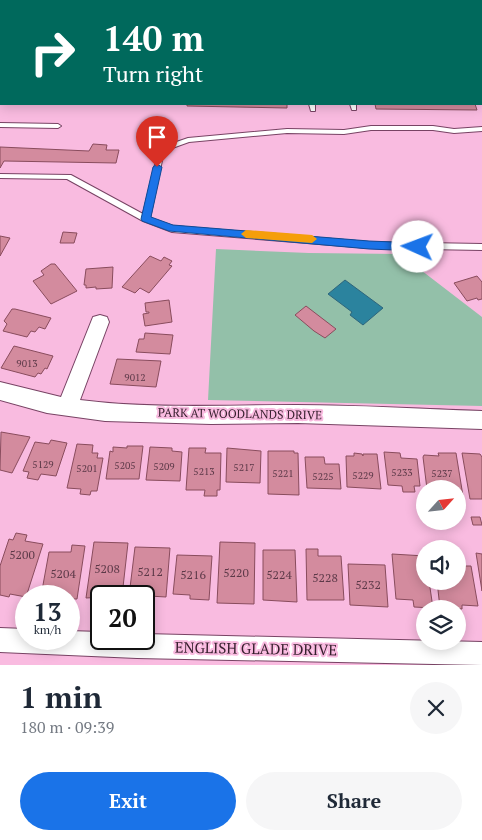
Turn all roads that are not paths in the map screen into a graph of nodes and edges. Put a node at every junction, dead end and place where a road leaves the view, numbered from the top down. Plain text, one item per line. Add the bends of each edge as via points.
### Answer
1 (0, 125) edge
2 (58, 126) dead end
3 (482, 129) edge
4 (0, 176) edge
5 (146, 219) junction
6 (482, 247) edge
7 (100, 322) dead end
8 (0, 391) edge
9 (67, 407) junction
10 (482, 420) edge
11 (0, 640) edge
12 (482, 655) edge
13 (384, 658) edge

1 - 2 lane
3 - 5 lane via 287,131 188,140 161,150
4 - 5 lane via 68,177
5 - 6 lane via 172,229 369,245
7 - 9 street
8 - 9 street, PARK AT WOODLANDS DRIVE
9 - 10 street, PARK AT WOODLANDS DRIVE via 105,412
11 - 13 street, ENGLISH GLADE DRIVE
12 - 13 street, ENGLISH GLADE DRIVE

